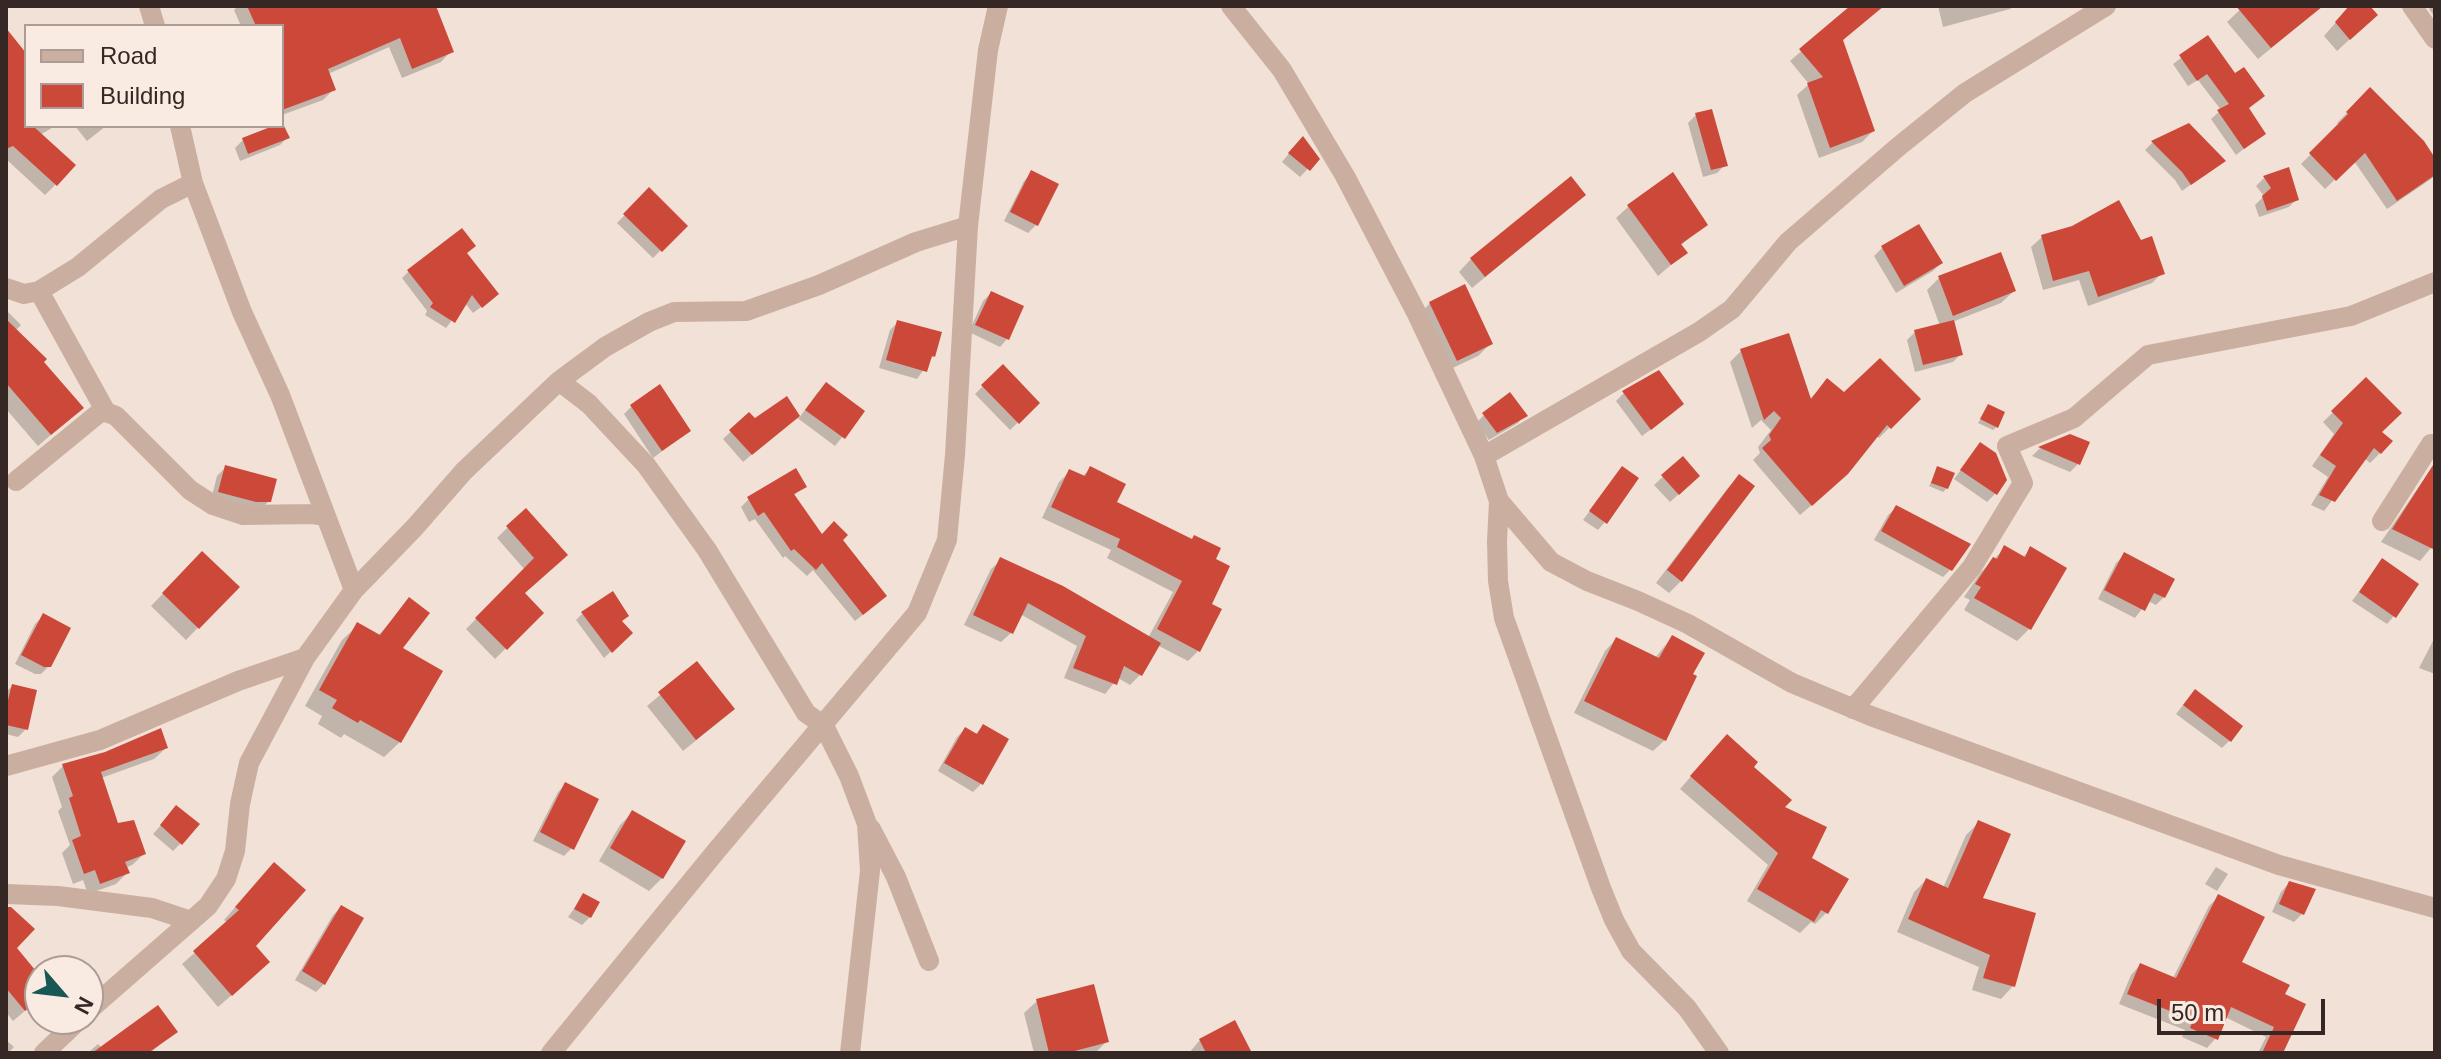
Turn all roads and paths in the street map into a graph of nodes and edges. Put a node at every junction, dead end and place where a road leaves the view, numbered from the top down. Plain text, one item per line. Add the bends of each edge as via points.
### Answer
1 (998, 6) edge
2 (1231, 6) edge
3 (2106, 6) edge
4 (2412, 6) edge
5 (2435, 39) edge
6 (180, 128) edge
7 (193, 183) junction
8 (968, 226) junction
9 (2435, 282) edge
10 (6, 288) edge
11 (39, 291) junction
12 (559, 381) junction
13 (106, 412) junction
14 (2435, 444) edge
15 (1484, 456) junction
16 (16, 481) dead end
17 (1499, 501) junction
18 (324, 516) junction
19 (2382, 521) dead end
20 (354, 590) junction
21 (305, 658) junction
22 (1853, 709) junction
23 (824, 726) junction
24 (6, 766) edge
25 (867, 824) junction
26 (6, 894) edge
27 (2435, 908) edge
28 (191, 921) junction
29 (929, 961) dead end
30 (104, 997) edge
31 (63, 1035) edge
32 (44, 1053) edge
33 (551, 1053) edge
34 (850, 1053) edge
35 (1719, 1053) edge

1 - 8 street
2 - 15 street via 1282,70 1345,176
3 - 15 street via 1965,93 1898,147 1788,242 1732,309
4 - 5 street
6 - 7 street
7 - 11 street via 161,199 78,267
7 - 18 street
8 - 12 street via 746,311 674,312 605,347
8 - 23 street via 947,540 917,613
9 - 22 street via 2351,316 2148,355 2074,418 2007,446 2023,483 1972,567
10 - 11 street via 24,294
11 - 13 street
12 - 20 street via 464,471
12 - 23 street via 589,404 646,465 707,550 806,713
13 - 16 street
13 - 18 street via 213,505 243,515
14 - 19 street
15 - 17 street
17 - 22 street via 1551,562 1688,624 1792,683
17 - 35 street via 1498,581 1504,618 1601,888 1631,951 1687,1008
18 - 20 street
20 - 21 street
21 - 24 street via 100,740
21 - 28 street via 249,763 226,879
22 - 27 street via 2279,865
23 - 25 street
23 - 33 street
25 - 29 street via 896,877
25 - 34 street via 870,871
26 - 28 street via 152,908
28 - 30 street
31 - 32 street

